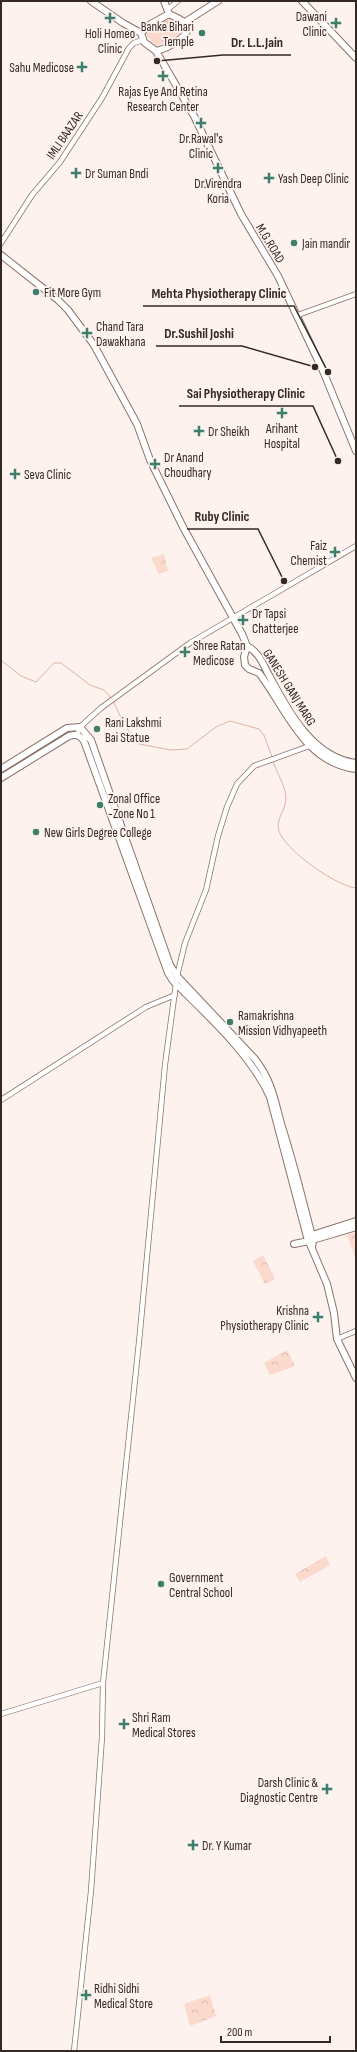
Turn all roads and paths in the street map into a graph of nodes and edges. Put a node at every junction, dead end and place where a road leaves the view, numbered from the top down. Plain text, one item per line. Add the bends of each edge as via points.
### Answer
1 (91, 1) edge
2 (164, 1) edge
3 (178, 1) edge
4 (212, 1) edge
5 (218, 1) edge
6 (302, 1) edge
7 (168, 11) junction
8 (195, 15) junction
9 (185, 22) junction
10 (142, 36) junction
11 (156, 51) junction
12 (356, 58) edge
13 (1, 243) edge
14 (1, 255) edge
15 (356, 294) edge
16 (298, 315) junction
17 (356, 451) edge
18 (356, 546) edge
19 (233, 617) junction
20 (247, 646) junction
21 (80, 727) junction
22 (77, 735) junction
23 (313, 744) junction
24 (356, 763) edge
25 (356, 768) edge
26 (1, 769) edge
27 (1, 778) edge
28 (177, 976) junction
29 (177, 984) junction
30 (174, 995) junction
31 (1, 1100) edge
32 (356, 1221) edge
33 (356, 1227) edge
34 (310, 1238) junction
35 (296, 1243) dead end
36 (356, 1331) edge
37 (337, 1339) junction
38 (356, 1378) edge
39 (103, 1682) junction
40 (1, 1714) edge
41 (74, 2051) edge

1 - 10 main road
2 - 7 main road
3 - 7 street
4 - 8 main road
5 - 8 main road
6 - 12 main road
7 - 9 main road
7 - 10 main road via 149,25
8 - 9 main road
9 - 11 main road via 185,36
10 - 11 main road
10 - 13 street, IMLI BAAZAR via 129,48 106,92 60,162 32,195
11 - 16 main road, M.G.ROAD via 194,116 241,214
14 - 19 main road via 58,300 94,346 136,424 150,460 183,527
15 - 16 street
16 - 17 main road, M.G.ROAD
18 - 19 street
19 - 20 main road
19 - 21 street via 190,643 101,708
20 - 23 main road, GANESH GANJ MARG via 258,655
20 - 23 main road via 245,665 259,673 290,722
21 - 22 street
21 - 26 main road via 68,728
21 - 28 main road via 91,740 170,965
22 - 27 main road via 69,736
22 - 29 main road via 84,741 164,965
23 - 24 main road, GANESH GANJ MARG via 338,758
23 - 25 main road via 330,761
23 - 28 street via 254,766 237,784 227,807 206,890 185,943
28 - 29 street
28 - 34 main road via 266,1074 294,1164
29 - 30 street
29 - 34 main road via 262,1078 270,1097
30 - 31 street via 146,1006
30 - 39 street
32 - 34 main road
33 - 34 main road
34 - 35 main road
34 - 37 main road via 327,1284
36 - 37 street
37 - 38 main road
39 - 40 street
39 - 41 street via 102,1737 91,1891

